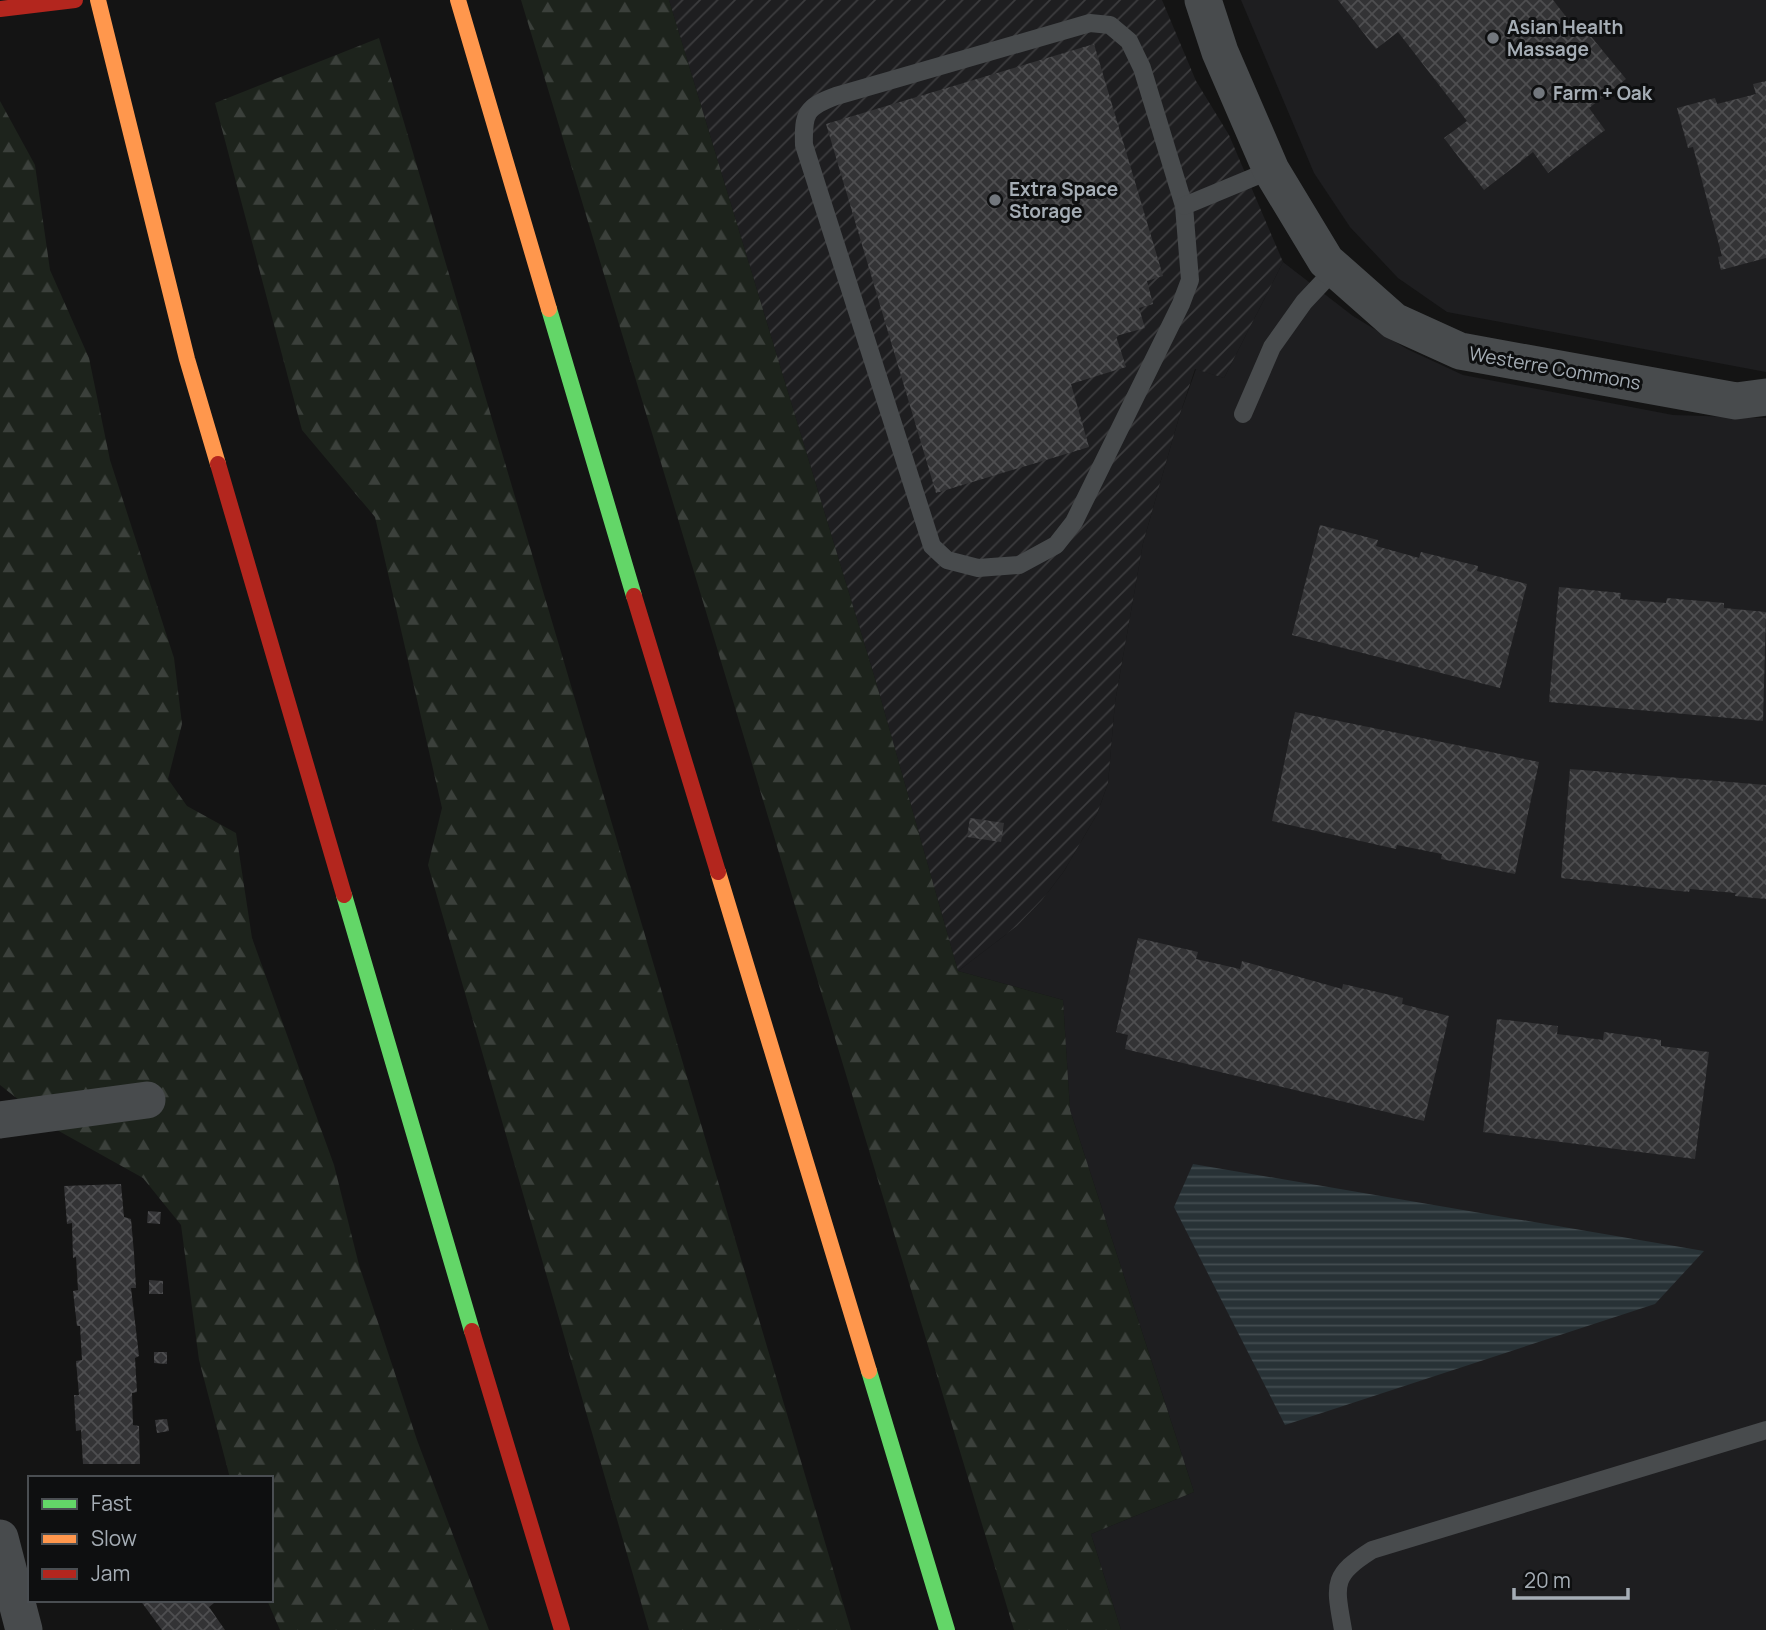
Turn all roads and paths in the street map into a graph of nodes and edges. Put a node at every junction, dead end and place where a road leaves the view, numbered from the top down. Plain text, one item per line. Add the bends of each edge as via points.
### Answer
1 (75, 0) edge
2 (98, 0) edge
3 (458, 0) edge
4 (1203, 0) edge
5 (0, 9) edge
6 (1271, 170) junction
7 (1184, 206) junction
8 (1335, 269) junction
9 (1766, 397) edge
10 (1243, 414) dead end
11 (147, 1100) dead end
12 (0, 1120) edge
13 (1766, 1430) edge
14 (0, 1538) edge
15 (24, 1630) edge
16 (562, 1630) edge
17 (947, 1630) edge
18 (1343, 1630) edge

1 - 5 main road
2 - 16 main road via 187,359
3 - 17 main road via 563,363
4 - 6 street, Westerre Commons via 1220,52
6 - 7 lane
6 - 8 street, Westerre Commons
7 - 7 lane via 1142,68 1129,41 1110,25 1090,23 814,104 803,119 804,145 932,547 947,560 978,568 1019,565 1056,545 1074,522 1190,280
8 - 9 street, Westerre Commons via 1394,321 1460,351 1736,401
8 - 10 lane via 1272,347
11 - 12 street
13 - 18 lane via 1371,1550 1344,1567 1336,1592
14 - 15 street

